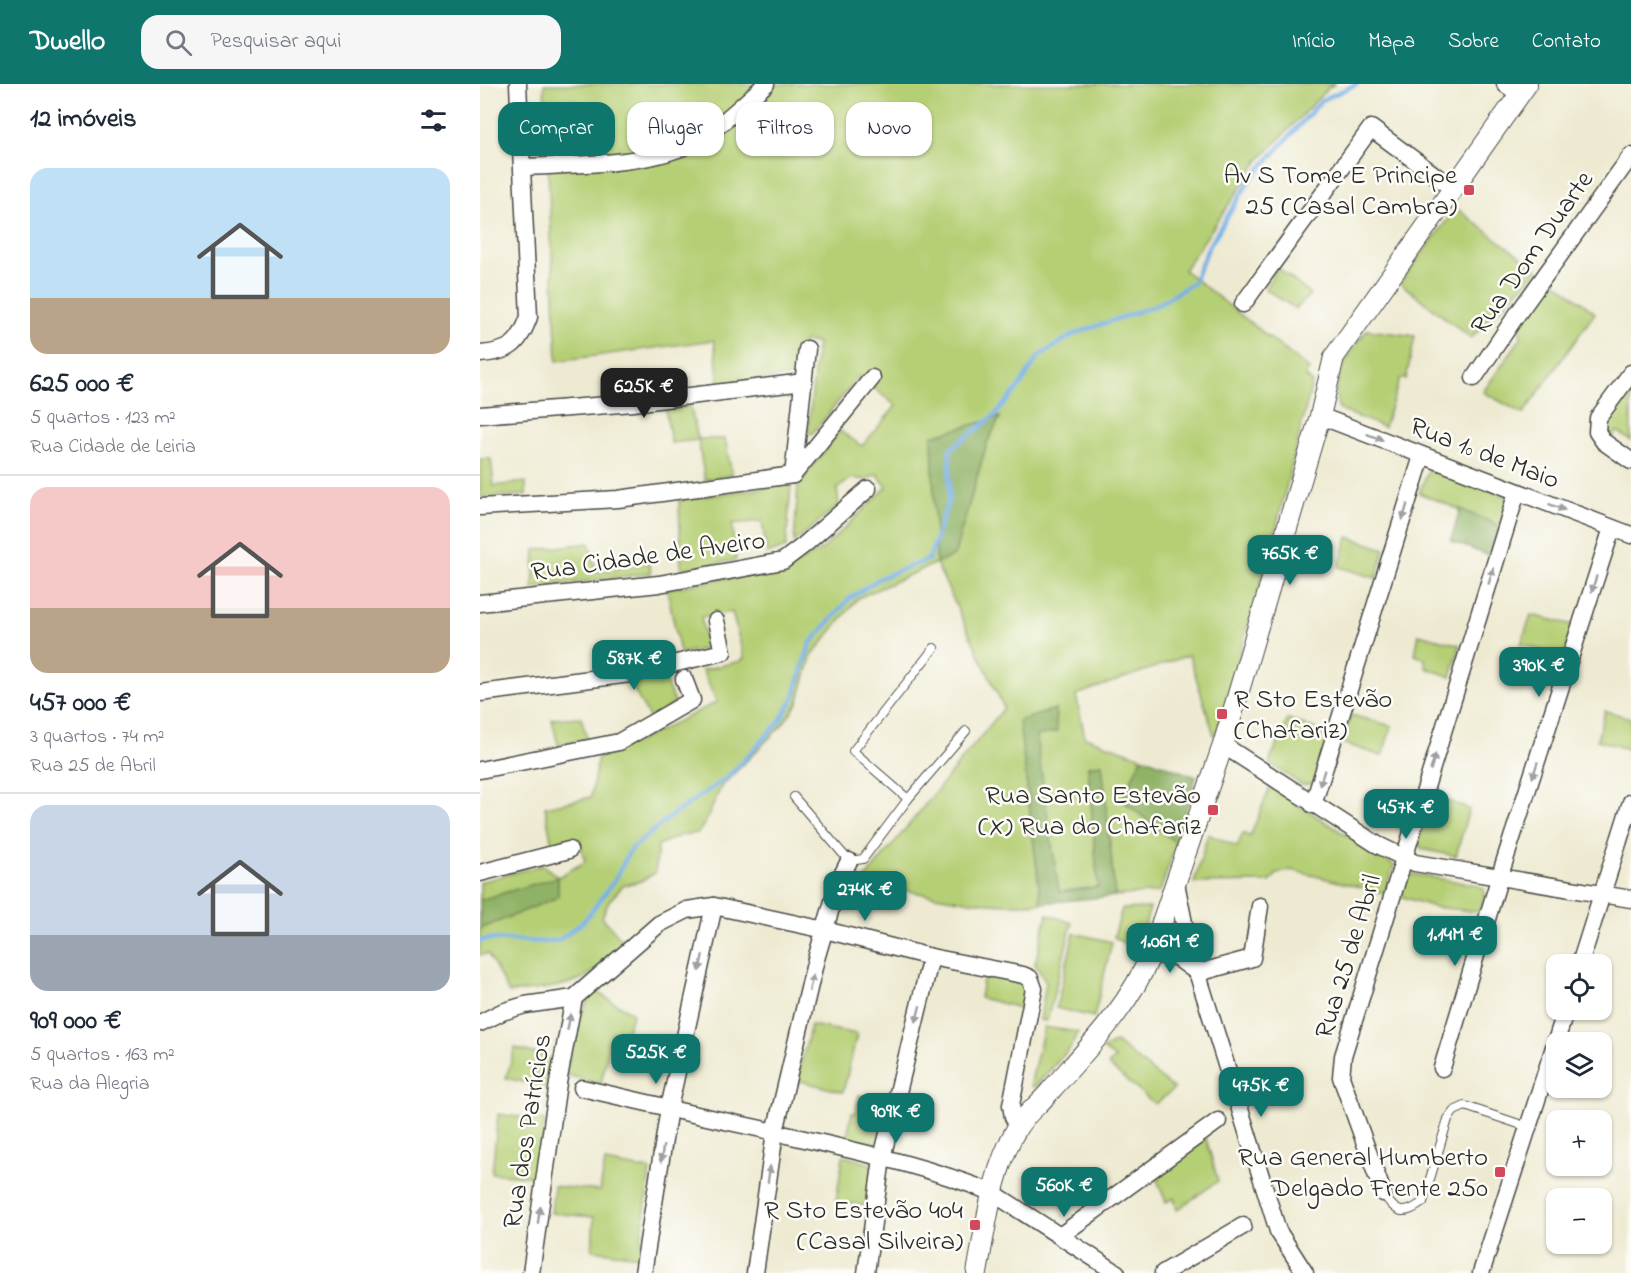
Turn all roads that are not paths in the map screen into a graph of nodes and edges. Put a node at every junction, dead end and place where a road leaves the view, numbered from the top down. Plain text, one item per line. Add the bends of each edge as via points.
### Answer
1 (519, 84) edge
2 (766, 84) edge
3 (1517, 87) edge
4 (1631, 156) edge
5 (523, 167) junction
6 (1452, 188) junction
7 (1243, 304) dead end
8 (807, 349) dead end
9 (480, 354) edge
10 (1631, 372) edge
11 (872, 378) dead end
12 (1474, 378) dead end
13 (804, 382) junction
14 (480, 415) edge
15 (1320, 416) junction
16 (1422, 456) junction
17 (1631, 461) edge
18 (793, 476) junction
19 (868, 489) dead end
20 (1516, 492) junction
21 (480, 507) edge
22 (1612, 528) junction
23 (1631, 536) edge
24 (480, 603) edge
25 (716, 621) dead end
26 (934, 648) dead end
27 (684, 679) dead end
28 (480, 693) edge
29 (966, 731) dead end
30 (1223, 745) junction
31 (480, 770) edge
32 (794, 797) dead end
33 (908, 799) junction
34 (1631, 802) edge
35 (1313, 804) junction
36 (569, 850) dead end
37 (1404, 858) junction
38 (849, 861) junction
39 (480, 873) edge
40 (1501, 877) junction
41 (1176, 883) junction
42 (1603, 895) junction
43 (1631, 899) edge
44 (714, 906) junction
45 (1260, 906) dead end
46 (825, 930) junction
47 (1159, 930) junction
48 (1188, 943) junction
49 (1151, 954) junction
50 (1584, 954) edge
51 (931, 957) junction
52 (1198, 973) junction
53 (574, 998) junction
54 (1563, 1020) edge
55 (480, 1023) edge
56 (1442, 1068) dead end
57 (582, 1088) dead end
58 (674, 1109) junction
59 (1218, 1121) dead end
60 (1018, 1126) junction
61 (1528, 1127) junction
62 (781, 1133) junction
63 (882, 1158) junction
64 (1383, 1192) joint
65 (993, 1193) junction
66 (1243, 1226) dead end
67 (1060, 1236) junction
68 (531, 1273) edge
69 (643, 1273) edge
70 (754, 1273) edge
71 (866, 1273) edge
72 (977, 1273) edge
73 (1117, 1273) edge
74 (1163, 1273) edge
75 (1305, 1273) edge
76 (1481, 1273) edge

1 - 5 street
2 - 5 street via 721,124 669,153
3 - 6 street
4 - 12 street, Rua Dom Duarte
5 - 9 street via 529,317 514,345 498,353
6 - 7 street via 1371,128
6 - 15 street via 1334,357
8 - 13 street
10 - 17 street via 1598,418 1597,432 1604,442
11 - 18 street
13 - 14 street via 633,403
13 - 18 street
15 -> 16 street, Rua 1º de Maio
15 - 30 street
16 - 20 street, Rua 1º de Maio
16 -> 35 street
18 - 21 street via 618,499
19 - 24 street, Rua Cidade de Aveiro via 783,561 659,584
20 -> 22 street, Rua 1º de Maio
37 -> 20 street, Rua 25 de Abril
22 - 23 street, Rua 1º de Maio
22 -> 40 street
25 - 28 street via 723,652 630,674
26 - 33 lane via 853,751
27 - 31 street via 692,700 619,742
29 - 33 lane
30 - 35 street
30 - 41 street
32 - 38 lane
33 - 38 lane via 864,859
34 - 42 street
35 - 37 street
36 - 39 street
37 - 40 street
37 - 64 street, Rua 25 de Abril via 1343,1056 1341,1077
38 - 46 street
40 - 42 street
40 - 56 street
41 - 47 street
41 - 48 street
42 - 43 street
42 - 50 street
44 - 46 street
44 - 53 street via 687,910 658,924
44 -> 58 street
45 - 52 street via 1252,958
46 - 51 street
62 -> 46 street
47 - 48 street via 1176,933
47 - 49 street
48 - 52 street
49 - 52 street via 1176,957
49 - 60 street via 1142,977 1123,1005
51 - 60 street via 1023,975 1033,983 1011,1105
51 -> 63 street
52 - 75 street via 1278,1231
53 - 55 street via 525,1005
68 -> 53 street, Rua dos Patrícios
54 - 61 street
57 - 58 street
58 - 62 street
58 -> 69 street
59 - 67 street
60 - 65 street via 1005,1152
61 - 64 lane via 1465,1106 1448,1119 1423,1202 1401,1212
61 - 76 street
62 - 63 street
70 -> 62 street
63 - 65 street
63 - 71 street
65 - 67 street
65 - 72 street
66 - 74 street
67 - 73 street

